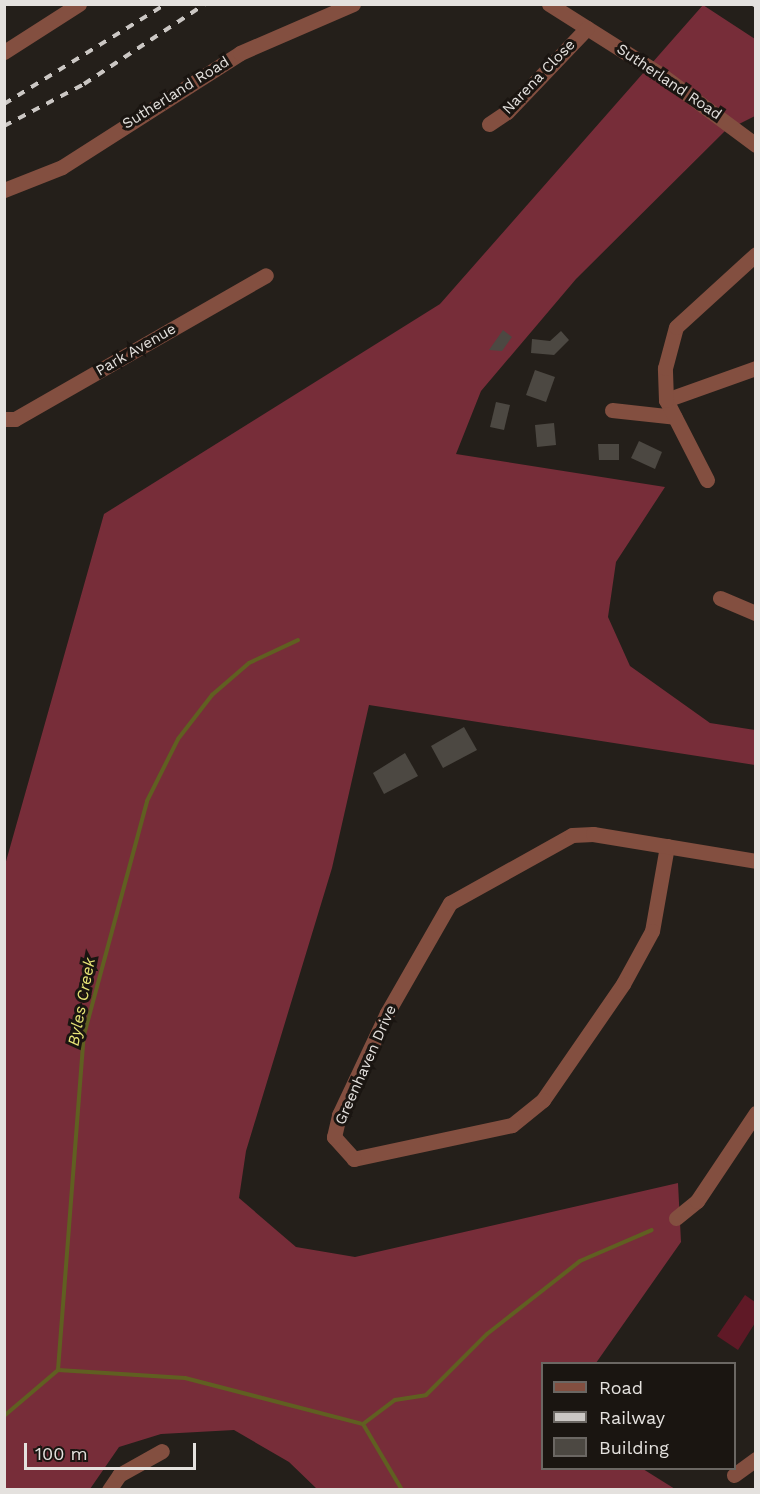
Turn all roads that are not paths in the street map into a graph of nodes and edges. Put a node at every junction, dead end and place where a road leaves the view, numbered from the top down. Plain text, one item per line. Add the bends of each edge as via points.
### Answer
1 (79, 4) edge
2 (353, 4) edge
3 (549, 4) edge
4 (587, 28) junction
5 (4, 52) edge
6 (489, 124) dead end
7 (756, 145) edge
8 (4, 190) edge
9 (756, 254) edge
10 (266, 275) dead end
11 (756, 368) edge
12 (666, 400) junction
13 (612, 410) dead end
14 (675, 417) junction
15 (4, 419) edge
16 (707, 480) dead end
17 (720, 598) dead end
18 (756, 613) edge
19 (667, 846) junction
20 (756, 861) edge
21 (756, 1113) edge
22 (676, 1218) dead end
23 (162, 1451) dead end
24 (756, 1459) edge
25 (734, 1475) dead end
26 (109, 1490) edge

1 - 5 street
2 - 8 street, Sutherland Road via 240,53 62,168
3 - 4 street, Sutherland Road
4 - 6 street, Narena Close via 507,112
4 - 7 street, Sutherland Road
9 - 12 street via 676,327 664,368
10 - 15 street, Park Avenue via 15,419
11 - 12 street
12 - 14 street
13 - 14 street
14 - 16 street
17 - 18 street
19 - 19 street, Greenhaven Drive via 572,835 450,903 387,1013 339,1115 334,1137 354,1159 512,1125 543,1100 623,984 652,931
19 - 20 street, Greenhaven Drive
21 - 22 street via 697,1201
23 - 26 street via 119,1475
24 - 25 street

